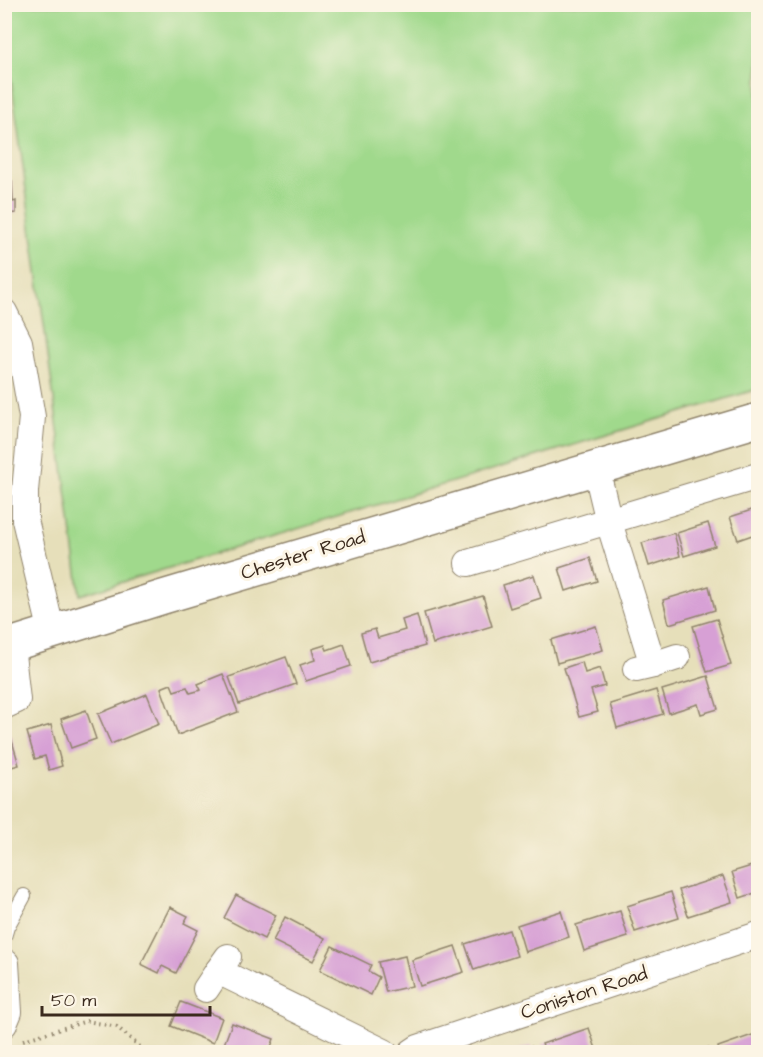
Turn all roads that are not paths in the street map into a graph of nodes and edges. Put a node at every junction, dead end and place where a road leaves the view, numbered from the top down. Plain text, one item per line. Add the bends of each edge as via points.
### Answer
1 (4, 312) edge
2 (759, 420) edge
3 (596, 468) junction
4 (759, 476) edge
5 (609, 522) junction
6 (468, 563) dead end
7 (52, 633) junction
8 (8, 646) edge
9 (677, 657) dead end
10 (4, 706) edge
11 (24, 896) dead end
12 (759, 935) edge
13 (4, 937) edge
14 (5, 958) edge
15 (217, 973) dead end
16 (10, 1033) edge
17 (384, 1053) edge
18 (412, 1053) edge

1 - 7 street via 19,342 32,417 25,520
2 - 3 highway, Chester Road
3 - 5 street
3 - 7 highway, Chester Road
4 - 5 street
5 - 6 street
5 - 9 street via 645,667
7 - 8 highway, Chester Road
8 - 10 street, Chester Road via 17,700
11 - 13 lane
12 - 18 street, Coniston Road
14 - 16 street
15 - 17 street

